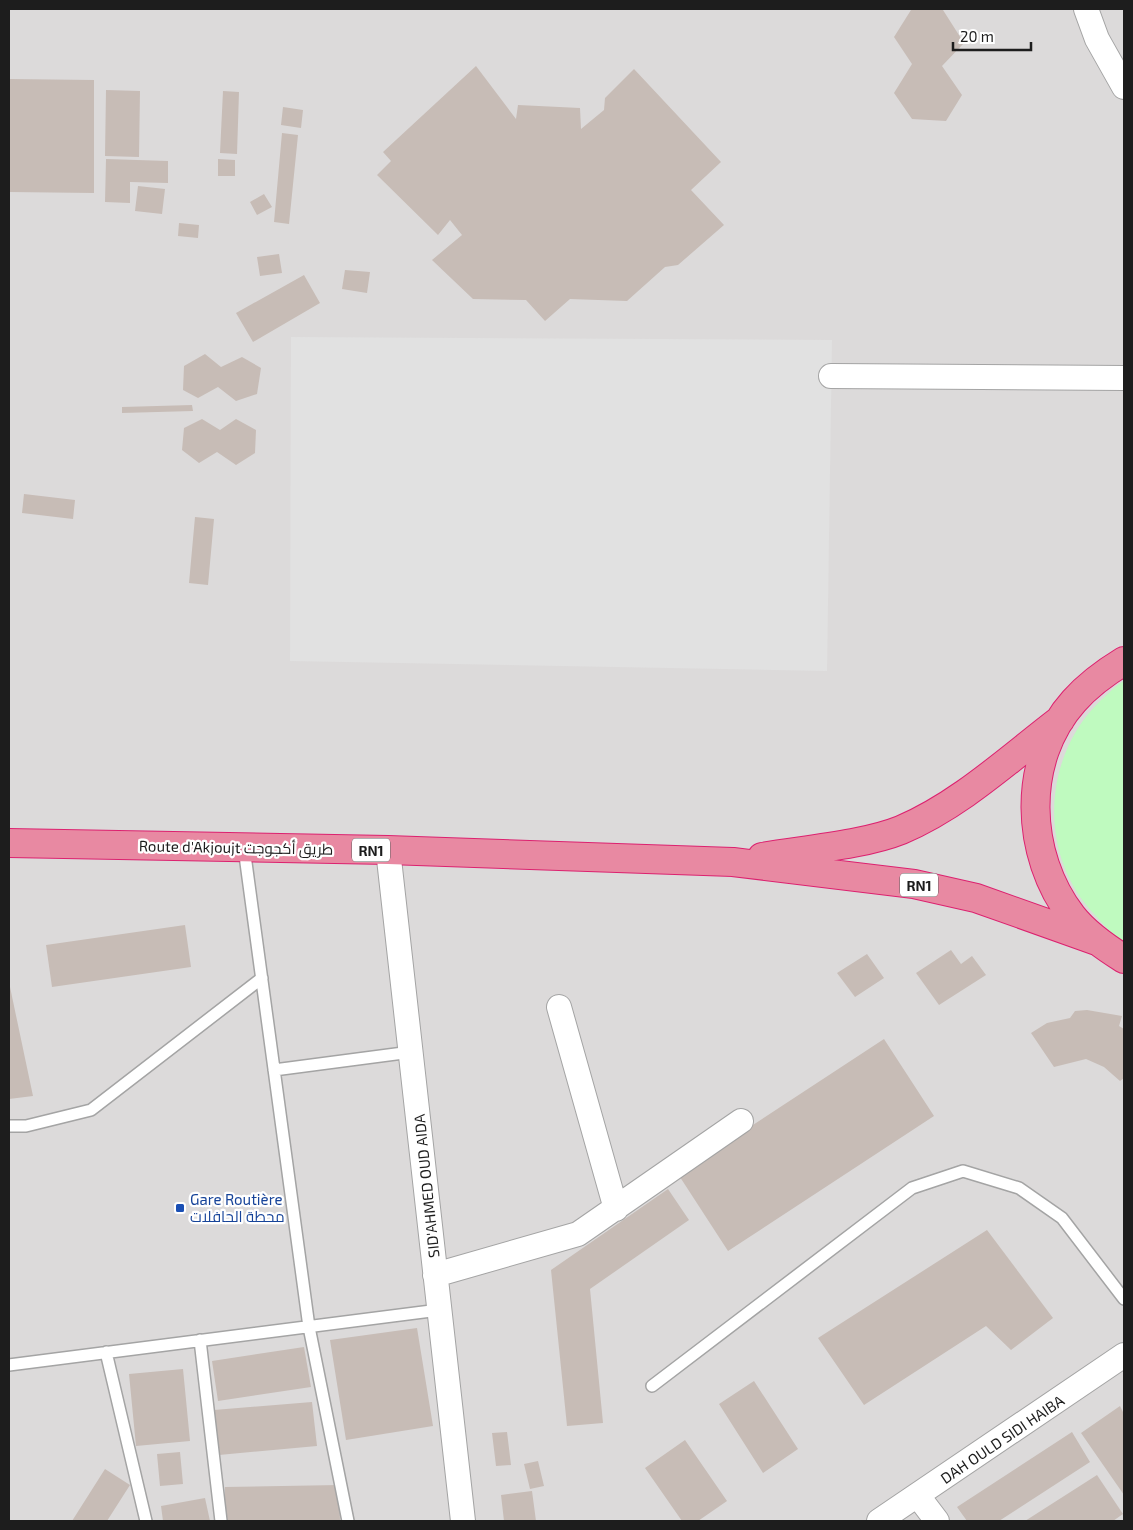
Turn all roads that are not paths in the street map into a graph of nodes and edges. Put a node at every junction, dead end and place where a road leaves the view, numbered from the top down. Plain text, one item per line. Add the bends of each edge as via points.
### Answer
1 (1086, 9) edge
2 (1124, 87) edge
3 (832, 376) dead end
4 (1124, 378) edge
5 (1124, 661) edge
6 (1060, 720) junction
7 (9, 843) edge
8 (244, 848) junction
9 (388, 850) junction
10 (733, 862) junction
11 (1097, 941) junction
12 (1124, 959) edge
13 (262, 978) junction
14 (559, 1007) dead end
15 (410, 1052) junction
16 (274, 1070) junction
17 (741, 1121) dead end
18 (9, 1126) edge
19 (616, 1209) junction
20 (436, 1275) junction
21 (1124, 1299) edge
22 (439, 1310) junction
23 (309, 1327) junction
24 (200, 1340) junction
25 (106, 1352) junction
26 (1122, 1362) edge
27 (9, 1365) edge
28 (652, 1386) dead end
29 (918, 1496) junction
30 (146, 1521) edge
31 (221, 1521) edge
32 (348, 1521) edge
33 (463, 1521) edge
34 (879, 1521) edge
35 (937, 1521) edge

1 - 2 street via 1097,39
3 - 4 street
5 - 6 highway via 1100,675
6 - 10 highway, Route d'Akjoujt طريق أكجوجت / RN1 via 942,810 899,831 854,842
6 - 11 highway via 1045,751 1036,785 1035,819 1040,854 1072,916
7 - 8 highway, Route d'Akjoujt طريق أكجوجت / RN1
8 - 9 highway, Route d'Akjoujt طريق أكجوجت / RN1
8 - 13 lane
9 - 10 highway, Route d'Akjoujt طريق أكجوجت / RN1
9 - 15 street, SID'AHMED OUD AIDA
10 - 11 highway, Route d'Akjoujt طريق أكجوجت / RN1 via 914,884 976,898
11 - 12 highway
13 - 16 lane
13 - 18 lane via 91,1110 26,1126
14 - 19 street
15 - 16 lane
15 - 20 street, SID'AHMED OUD AIDA
16 - 23 lane
17 - 19 street
19 - 20 street via 578,1234
20 - 22 street, SID'AHMED OUD AIDA
21 - 28 lane via 1062,1218 1020,1188 963,1171 912,1188
22 - 23 lane
22 - 33 street, SID'AHMED OUD AIDA
23 - 24 lane
23 - 32 lane
24 - 25 lane
24 - 31 lane
25 - 27 lane
25 - 30 lane
26 - 29 street, DAH OULD SIDI HAIBA
29 - 34 street, DAH OULD SIDI HAIBA
29 - 35 street

